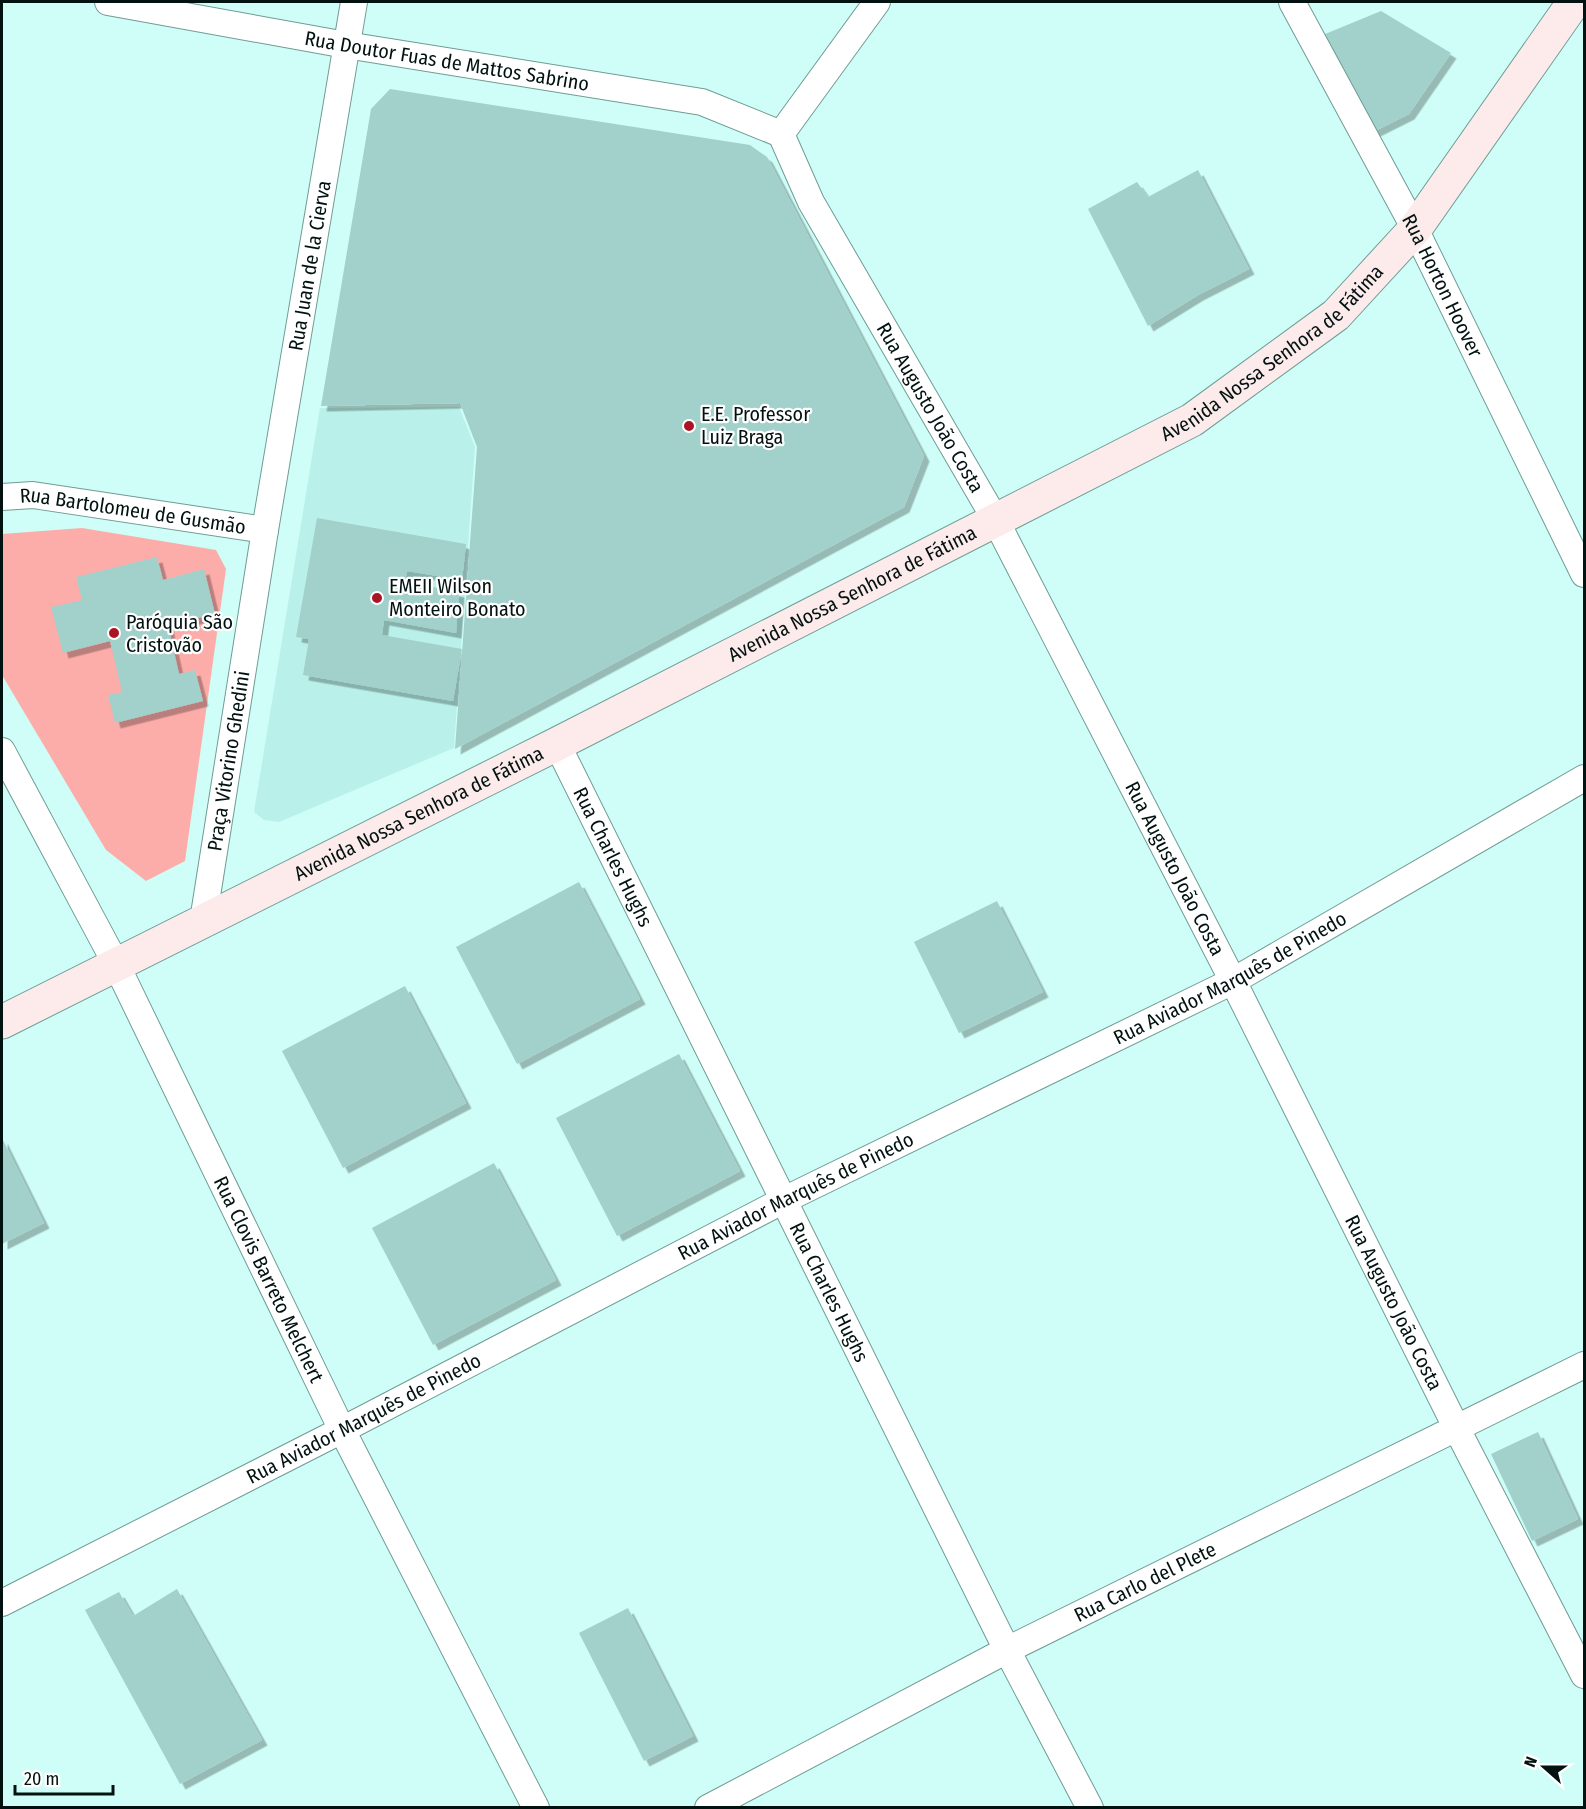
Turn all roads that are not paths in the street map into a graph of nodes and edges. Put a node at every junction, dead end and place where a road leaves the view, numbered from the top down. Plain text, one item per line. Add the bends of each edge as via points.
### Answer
1 (108, 2) edge
2 (354, 2) edge
3 (877, 2) edge
4 (1292, 2) edge
5 (1574, 2) edge
6 (346, 45) junction
7 (781, 134) junction
8 (1415, 230) junction
9 (2, 497) edge
10 (995, 519) junction
11 (265, 530) junction
12 (1584, 574) edge
13 (557, 744) junction
14 (2, 751) edge
15 (1584, 778) edge
16 (203, 921) junction
17 (116, 964) junction
18 (1233, 981) junction
19 (2, 1022) edge
20 (784, 1200) junction
21 (1584, 1365) edge
22 (1457, 1429) junction
23 (342, 1430) junction
24 (2, 1603) edge
25 (1007, 1650) junction
26 (1584, 1675) edge
27 (536, 1808) edge
28 (708, 1808) edge
29 (1090, 1808) edge

1 - 6 street, Rua Doutor Fuas de Mattos Sabrino
2 - 6 street, Rua Juan de la Cierva
3 - 7 street
4 - 8 street, Rua Horton Hoover
5 - 8 street, Avenida Nossa Senhora de Fátima
6 - 7 street, Rua Doutor Fuas de Mattos Sabrino via 702,102
6 - 11 street, Rua Juan de la Cierva
7 - 10 street, Rua Augusto João Costa via 811,202
8 - 10 street, Avenida Nossa Senhora de Fátima via 1336,315 1192,420
8 - 12 street, Rua Horton Hoover
9 - 11 street, Rua Bartolomeu de Gusmão via 33,495
10 - 13 street, Avenida Nossa Senhora de Fátima
10 - 18 street, Rua Augusto João Costa
11 - 16 street, Praça Vitorino Ghedini
13 - 16 street, Avenida Nossa Senhora de Fátima
13 - 20 street, Rua Charles Hughs
14 - 17 street, Rua Clovis Barreto Melchert
15 - 18 street, Rua Aviador Marquês de Pinedo
16 - 17 street, Avenida Nossa Senhora de Fátima
17 - 19 street, Avenida Nossa Senhora de Fátima
17 - 23 street, Rua Clovis Barreto Melchert
18 - 20 street, Rua Aviador Marquês de Pinedo
18 - 22 street, Rua Augusto João Costa
20 - 23 street, Rua Aviador Marquês de Pinedo
20 - 25 street, Rua Charles Hughs
21 - 22 street, Rua Carlo del Plete
22 - 25 street, Rua Carlo del Plete
22 - 26 street, Rua Augusto João Costa
23 - 24 street, Rua Aviador Marquês de Pinedo
23 - 27 street, Rua Clovis Barreto Melchert
25 - 28 street, Rua Carlo del Plete
25 - 29 street, Rua Charles Hughs

